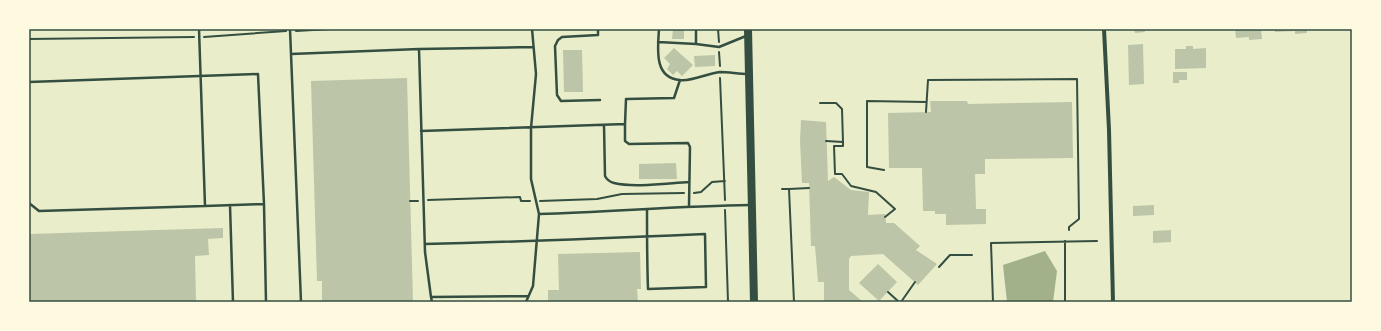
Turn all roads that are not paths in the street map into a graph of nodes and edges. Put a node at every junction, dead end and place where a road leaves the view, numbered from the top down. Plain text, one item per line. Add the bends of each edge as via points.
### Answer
1 (199, 29) edge
2 (532, 29) edge
3 (598, 29) edge
4 (659, 29) edge
5 (696, 29) edge
6 (1104, 29) edge
7 (290, 30) edge
8 (748, 32) edge
9 (658, 42) junction
10 (696, 44) junction
11 (533, 47) junction
12 (419, 49) junction
13 (291, 54) junction
14 (750, 75) junction
15 (200, 76) junction
16 (680, 80) junction
17 (29, 82) edge
18 (600, 100) dead end
19 (624, 124) junction
20 (604, 125) junction
21 (531, 128) junction
22 (421, 131) junction
23 (689, 182) junction
24 (29, 203) edge
25 (264, 204) junction
26 (230, 205) junction
27 (752, 205) junction
28 (205, 206) junction
29 (689, 206) junction
30 (647, 210) junction
31 (539, 214) junction
32 (647, 236) junction
33 (537, 242) junction
34 (425, 244) junction
35 (528, 296) junction
36 (431, 297) junction
37 (233, 302) edge
38 (266, 302) edge
39 (301, 302) edge
40 (432, 302) edge
41 (526, 302) edge
42 (754, 302) edge
43 (1113, 302) edge

1 - 15 lane
2 - 11 lane
3 - 18 lane via 598,35 562,36 555,46 557,95 561,101
4 - 9 lane
5 - 10 lane
6 - 43 street
7 - 13 lane
8 - 10 lane via 719,47
8 - 14 main road
9 - 10 lane
9 - 16 lane via 657,56 660,65 667,75
11 - 12 lane
11 - 21 lane via 536,74
12 - 13 lane
12 - 22 lane
13 - 39 lane
14 - 16 lane via 720,72
14 - 27 main road
15 - 17 lane
15 - 25 lane via 258,74
15 - 28 lane
16 - 19 lane via 674,98 626,99
19 - 20 lane
19 - 23 lane via 625,141 629,144 688,143
20 - 21 lane
20 - 23 lane via 605,176 608,180 627,185
21 - 22 lane
21 - 31 lane via 531,179
22 - 34 lane
23 - 29 lane
24 - 28 lane via 38,211
25 - 26 lane
25 - 38 lane
26 - 28 lane
26 - 37 lane
27 - 29 lane
27 - 42 main road
29 - 30 lane
30 - 31 lane
30 - 32 lane
31 - 33 lane
32 - 32 lane via 648,289 706,287 705,234
32 - 33 lane
33 - 34 lane
33 - 35 lane via 533,286
34 - 36 lane
35 - 36 lane
35 - 41 lane
36 - 40 lane

